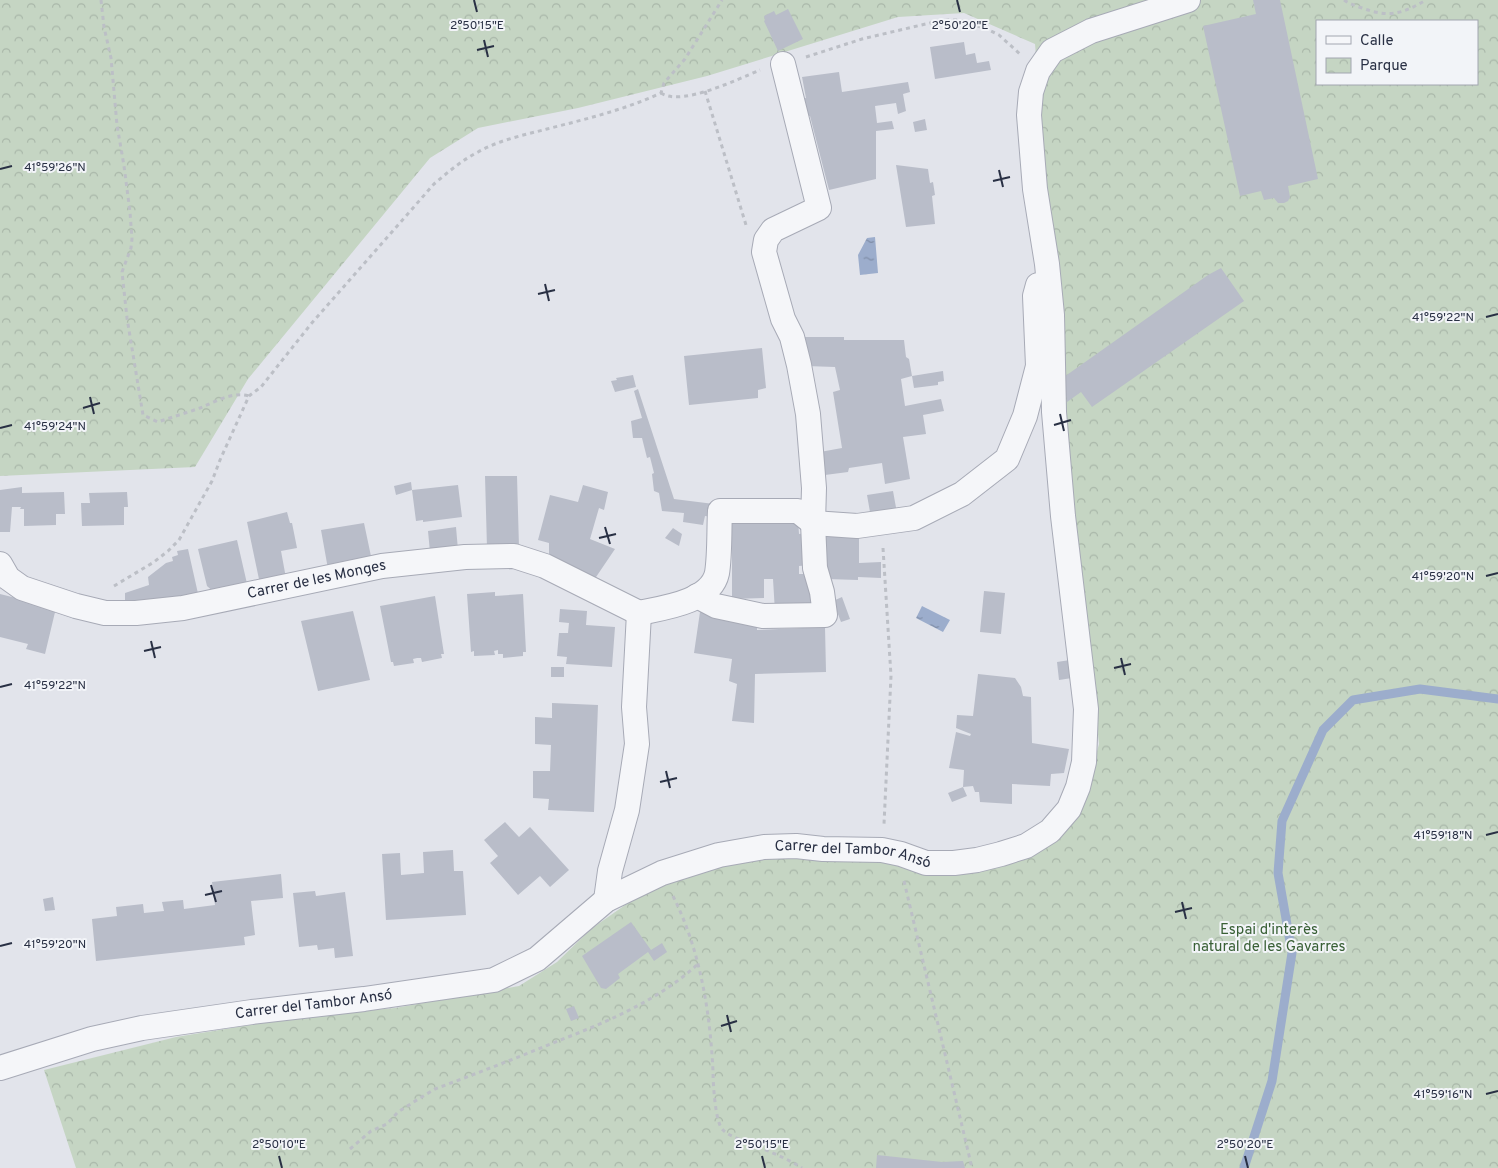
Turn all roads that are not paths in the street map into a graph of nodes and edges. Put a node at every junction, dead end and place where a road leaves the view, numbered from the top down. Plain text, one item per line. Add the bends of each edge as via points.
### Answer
1 (1188, 0) edge
2 (783, 64) road end
3 (1046, 257) junction
4 (812, 523) junction
5 (0, 564) edge
6 (697, 596) junction
7 (638, 613) junction
8 (606, 900) junction
9 (0, 1068) edge

1 - 3 street, Carrer del Tambor Ansó via 1073,40 1052,51 1038,71 1031,92 1029,115 1034,189
2 - 4 street via 819,208 773,230 766,240 764,252 783,319 792,337 808,414 814,488
3 - 4 street via 1035,296 1038,366 1025,416 1007,459 962,494 914,518 857,526
3 - 8 street, Carrer del Tambor Ansó via 1063,516 1086,708 1084,762 1069,809 1050,831 1026,846 977,860 926,863 892,852 764,847 719,855 662,873
4 - 6 street via 798,511 720,511 717,574 709,589
4 - 6 street via 815,568 825,615 763,616 716,606
5 - 7 street, Carrer de les Monges via 8,578 22,588 105,613 136,613 183,608 382,566 465,557 514,556 545,566
6 - 7 street via 671,607
7 - 8 street via 634,707 637,744 627,810
8 - 9 street, Carrer del Tambor Ansó via 537,959 494,980 142,1028 92,1039

